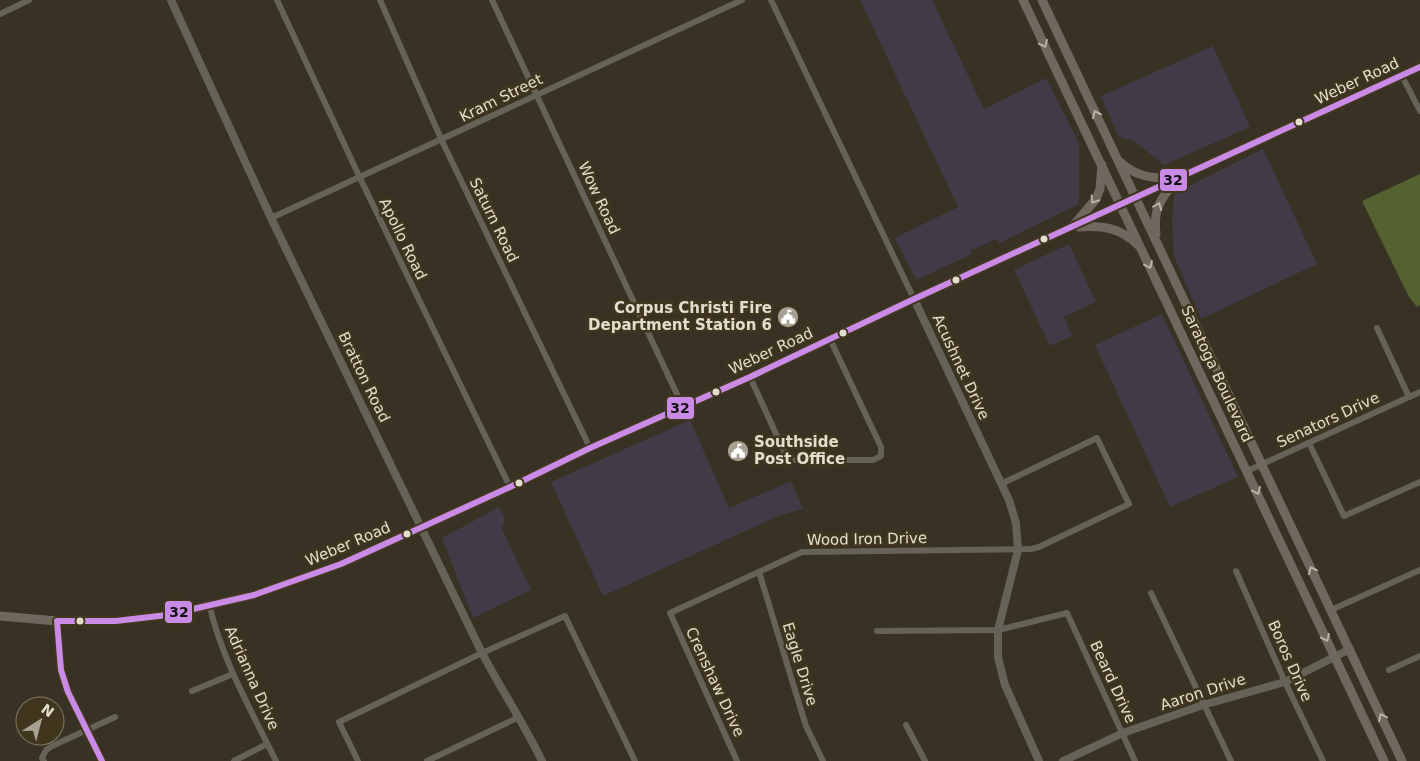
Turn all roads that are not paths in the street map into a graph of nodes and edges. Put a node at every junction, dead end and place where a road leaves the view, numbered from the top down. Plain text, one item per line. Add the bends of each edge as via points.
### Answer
1 (29, 0) edge
2 (171, 0) edge
3 (278, 0) edge
4 (380, 0) edge
5 (492, 0) edge
6 (742, 0) edge
7 (771, 0) edge
8 (1024, 0) edge
9 (1042, 0) edge
10 (0, 14) edge
11 (1420, 67) edge
12 (1402, 76) junction
13 (537, 95) junction
14 (1420, 112) edge
15 (442, 141) junction
16 (1117, 158) junction
17 (1102, 165) junction
18 (360, 178) junction
19 (1180, 178) junction
20 (1136, 198) junction
21 (1121, 205) junction
22 (271, 218) junction
23 (1071, 228) junction
24 (1156, 242) junction
25 (1142, 250) junction
26 (914, 299) junction
27 (1377, 328) dead end
28 (830, 339) junction
29 (750, 377) junction
30 (1420, 392) edge
31 (1409, 397) junction
32 (683, 407) junction
33 (1309, 443) junction
34 (590, 448) junction
35 (1262, 464) junction
36 (1247, 471) junction
37 (1420, 482) edge
38 (1001, 484) junction
39 (510, 487) junction
40 (422, 528) junction
41 (1018, 550) junction
42 (1236, 570) dead end
43 (1420, 570) edge
44 (759, 572) junction
45 (1150, 593) dead end
46 (210, 604) junction
47 (1331, 610) junction
48 (670, 613) joint
49 (0, 616) edge
50 (57, 621) junction
51 (998, 630) junction
52 (877, 631) dead end
53 (1350, 649) junction
54 (482, 653) junction
55 (1334, 656) junction
56 (1420, 656) edge
57 (1389, 670) dead end
58 (233, 674) junction
59 (1285, 682) junction
60 (192, 691) dead end
61 (1203, 705) junction
62 (115, 717) dead end
63 (519, 717) junction
64 (906, 725) dead end
65 (88, 730) junction
66 (1123, 733) junction
67 (267, 744) junction
68 (44, 761) edge
69 (102, 761) edge
70 (234, 761) edge
71 (276, 761) edge
72 (358, 761) edge
73 (427, 761) edge
74 (542, 761) edge
75 (635, 761) edge
76 (737, 761) edge
77 (822, 761) edge
78 (925, 761) edge
79 (1039, 761) edge
80 (1063, 761) edge
81 (1136, 761) edge
82 (1231, 761) edge
83 (1323, 761) edge
84 (1384, 761) edge
85 (1402, 761) edge

1 - 10 street
2 - 22 street, Bratton Road
3 - 18 street, Apollo Road
4 - 15 street, Saturn Road
5 - 13 street, Wow Road
6 - 13 street, Kram Street
7 - 26 street, Acushnet Drive
8 -> 17 main road, Saratoga Boulevard
16 -> 9 main road, Saratoga Boulevard
11 - 12 main road, Weber Road
12 - 14 street
12 - 19 main road, Weber Road
13 - 15 street, Kram Street
13 - 32 street, Wow Road
15 - 18 street, Kram Street
15 - 34 street, Saturn Road
16 - 19 main road via 1136,173 1148,177
16 - 20 main road, Saratoga Boulevard
17 - 21 main road, Saratoga Boulevard
17 -> 23 main road via 1096,200
18 - 22 street, Kram Street
18 - 39 street, Apollo Road
19 - 20 main road, Weber Road
24 -> 19 main road via 1158,205
20 - 21 main road, Weber Road
20 - 24 main road, Saratoga Boulevard
21 - 23 main road, Weber Road
21 - 25 main road, Saratoga Boulevard
22 - 40 street, Bratton Road
23 - 25 main road via 1111,228 1132,239
23 - 26 main road, Weber Road
24 - 35 main road, Saratoga Boulevard
25 -> 36 main road, Saratoga Boulevard
26 - 28 main road, Weber Road
26 - 38 street, Acushnet Drive
27 - 31 street
28 - 29 main road, Weber Road
28 - 29 street via 881,447 881,456 873,460 788,460
29 - 32 main road, Weber Road
30 - 31 street, Senators Drive
31 - 33 street, Senators Drive
32 - 34 main road, Weber Road
33 - 35 street, Senators Drive
33 - 37 street via 1344,516
34 - 39 main road, Weber Road
35 - 36 street, Senators Drive
47 -> 35 main road, Saratoga Boulevard
36 -> 55 main road, Saratoga Boulevard
38 - 41 street, Acushnet Drive via 1016,523
38 - 41 street, Wood Iron Drive via 1098,438 1129,504 1039,547
39 - 40 main road, Weber Road
40 - 46 main road, Weber Road via 341,564 254,595
40 - 54 street, Bratton Road
41 - 44 street, Wood Iron Drive via 802,552
41 - 51 street, Acushnet Drive
42 - 59 street, Boros Drive
43 - 47 street
44 - 48 street, Wood Iron Drive
44 - 77 street, Eagle Drive via 806,726
45 - 61 street
46 - 50 main road, Weber Road via 167,615 116,621
46 - 58 street, Adrianna Drive
47 - 53 main road, Saratoga Boulevard
48 - 76 street, Crenshaw Drive
49 - 50 main road, Weber Road
50 - 65 street via 61,670 68,692
51 - 52 street
51 - 66 street, Beard Drive via 1067,613
51 - 79 street, Acushnet Drive via 998,657 1005,685
53 - 55 street, Aaron Drive
85 -> 53 main road, Saratoga Boulevard
54 - 63 street, Bratton Road
54 - 72 street via 339,722
54 - 75 street via 565,616
55 - 59 street, Aaron Drive
55 - 84 main road, Saratoga Boulevard
56 - 57 street
58 - 60 street
58 - 67 street, Adrianna Drive
59 - 61 street, Aaron Drive
59 - 83 street, Boros Drive
61 - 66 street, Aaron Drive
61 - 82 street
62 - 65 street
63 - 73 street
63 - 74 street, Bratton Road
64 - 78 street
65 - 68 street via 46,750 42,758
65 - 69 street
66 - 80 street, Aaron Drive
66 - 81 street, Beard Drive
67 - 70 street
67 - 71 street, Adrianna Drive

